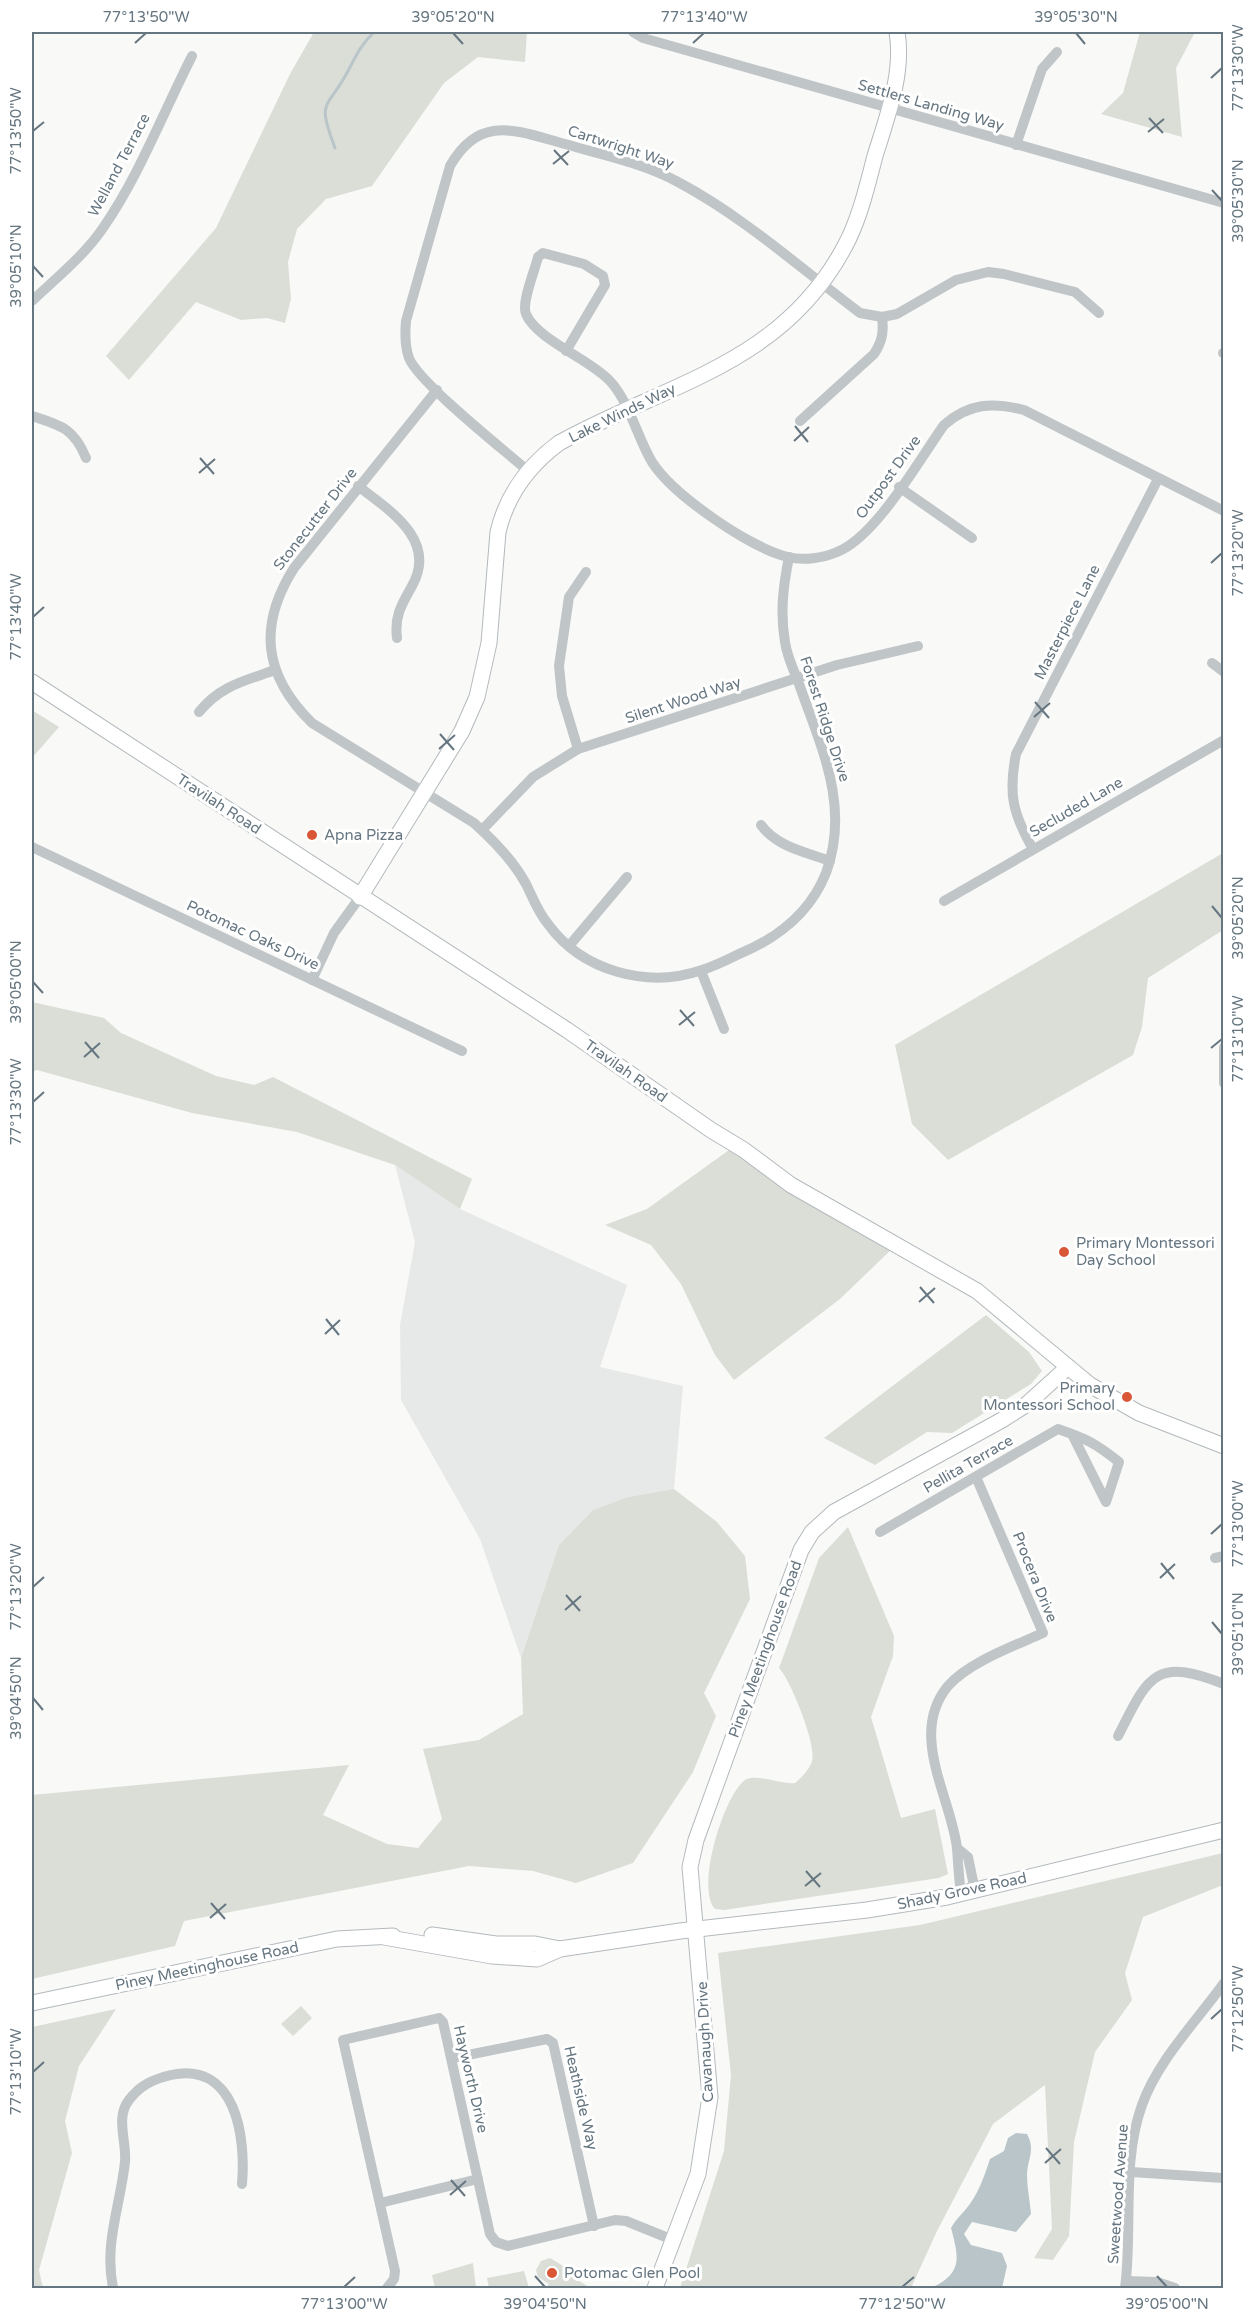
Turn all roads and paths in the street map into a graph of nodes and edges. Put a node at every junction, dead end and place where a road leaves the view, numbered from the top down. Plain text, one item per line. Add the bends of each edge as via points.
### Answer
1 (633, 32) edge
2 (897, 32) edge
3 (1056, 52) dead end
4 (192, 56) dead end
5 (889, 109) junction
6 (1016, 145) junction
7 (1224, 203) edge
8 (821, 284) junction
9 (32, 301) edge
10 (1099, 313) dead end
11 (882, 317) junction
12 (566, 351) junction
13 (437, 390) junction
14 (628, 411) junction
15 (32, 416) edge
16 (800, 421) dead end
17 (86, 458) dead end
18 (528, 471) junction
19 (1158, 479) junction
20 (358, 486) junction
21 (899, 488) junction
22 (1224, 511) edge
23 (972, 538) dead end
24 (789, 557) junction
25 (586, 572) dead end
26 (397, 638) dead end
27 (918, 646) dead end
28 (1212, 663) dead end
29 (275, 670) junction
30 (1224, 672) edge
31 (797, 679) junction
32 (32, 682) edge
33 (199, 712) dead end
34 (1224, 740) edge
35 (578, 749) junction
36 (424, 793) junction
37 (761, 825) dead end
38 (482, 830) junction
39 (32, 847) edge
40 (1033, 849) junction
41 (830, 861) junction
42 (627, 877) dead end
43 (360, 897) junction
44 (944, 901) dead end
45 (569, 946) junction
46 (701, 971) junction
47 (312, 980) junction
48 (724, 1029) dead end
49 (1224, 1047) edge
50 (462, 1051) dead end
51 (1224, 1083) edge
52 (1068, 1367) junction
53 (1072, 1434) junction
54 (1224, 1446) edge
55 (976, 1476) junction
56 (879, 1532) dead end
57 (1224, 1684) edge
58 (1118, 1736) dead end
59 (1224, 1830) edge
60 (968, 1892) junction
61 (696, 1930) junction
62 (1224, 1983) edge
63 (32, 2003) edge
64 (453, 2058) junction
65 (1131, 2172) junction
66 (1224, 2178) edge
67 (478, 2179) junction
68 (242, 2184) dead end
69 (380, 2203) junction
70 (594, 2226) junction
71 (673, 2240) junction
72 (1126, 2285) edge
73 (113, 2289) edge
74 (387, 2289) edge
75 (655, 2289) edge
76 (1175, 2289) edge

1 - 5 street, Settlers Landing Way
2 - 5 main road, Lake Winds Way via 898,69
3 - 6 street via 1041,69
4 - 9 street, Welland Terrace via 102,229
5 - 6 street, Settlers Landing Way
5 - 8 main road, Lake Winds Way via 858,215 846,244
6 - 7 street, Settlers Landing Way
8 - 11 street, Cartwright Way via 860,313
8 - 13 street, Cartwright Way via 728,212 676,180 632,163 510,129 486,131 460,148 450,166 406,321 409,358
8 - 14 main road, Lake Winds Way via 792,318 760,344
10 - 11 street via 1075,292 988,272 956,280 897,314
11 - 16 street via 884,329 874,354
12 - 12 street, Outpost Drive via 527,317 524,309 538,257 543,253 584,264 603,276 605,285
12 - 14 street, Outpost Drive via 596,368 612,383
13 - 18 street, Cartwright Way
13 - 20 street, Stonecutter Drive
14 - 18 main road, Lake Winds Way via 560,443
14 - 24 street, Outpost Drive via 651,461 680,493 757,546
15 - 17 street via 72,432
18 - 36 main road, Lake Winds Way via 509,498 498,532 489,643 477,697 462,731
19 - 21 street, Outpost Drive via 1024,410 990,404 954,416 944,425
19 - 22 street, Outpost Drive
19 - 40 street, Masterpiece Lane via 1016,754 1012,805
20 - 26 street via 412,532 418,553 416,579 397,612
20 - 29 street, Stonecutter Drive via 279,591 269,632
21 - 23 street
21 - 24 street, Outpost Drive via 871,528 853,544 822,556
24 - 31 street, Forest Ridge Drive via 781,615 785,645
25 - 35 street via 569,597 559,666 562,696
27 - 31 street, Silent Wood Way
28 - 30 street
29 - 33 street via 223,689
29 - 36 street, Stonecutter Drive via 294,705 312,723
31 - 35 street, Silent Wood Way
31 - 41 street, Forest Ridge Drive via 835,799 837,831
32 - 43 main road, Travilah Road
34 - 40 street, Secluded Lane
35 - 38 street, Silent Wood Way via 533,777
36 - 38 street, Forest Ridge Drive
36 - 43 main road, Lake Winds Way
37 - 41 street via 779,842
38 - 45 street, Forest Ridge Drive via 511,860 547,924
39 - 47 street, Potomac Oaks Drive
40 - 44 street, Secluded Lane
41 - 46 street, Forest Ridge Drive via 811,902 788,926 755,948
42 - 45 street
43 - 47 street via 334,933
43 - 52 main road, Travilah Road via 567,1030 791,1185 977,1291
45 - 46 street, Forest Ridge Drive via 605,968 636,977
46 - 48 street
47 - 50 street, Potomac Oaks Drive
49 - 51 street
52 - 54 main road, Travilah Road via 1090,1385 1139,1413
52 - 61 main road, Piney Meetinghouse Road via 1027,1404 848,1503 812,1532 793,1568 696,1840 690,1867
53 - 53 street via 1087,1463 1106,1502 1119,1462 1092,1441
53 - 55 street, Pellita Terrace via 1058,1429
55 - 56 street, Pellita Terrace
55 - 60 street, Procera Drive via 1043,1633 993,1655 956,1679 939,1704 930,1740 957,1848 968,1857
57 - 58 street via 1181,1670 1155,1677 1145,1685
59 - 60 main road, Shady Grove Road
60 - 61 main road, Shady Grove Road via 855,1911
61 - 63 main road, Piney Meetinghouse Road via 560,1949 537,1959 492,1956 384,1937 337,1939
61 - 71 main road, Cavanaugh Drive via 710,2097 698,2174
62 - 65 street, Sweetwood Avenue via 1149,2089 1137,2122
64 - 67 street, Hayworth Drive
64 - 69 street, Hayworth Drive via 440,2018 343,2040
64 - 70 street, Heathside Way via 547,2039 553,2043
65 - 66 street
65 - 72 street, Sweetwood Avenue
67 - 69 street
67 - 70 street, Hayworth Drive via 490,2234 496,2242 508,2246
68 - 73 street via 244,2158 232,2102 221,2087 201,2075 184,2073 154,2079 141,2087 127,2102 122,2123 125,2160 109,2253
69 - 74 street, Hayworth Drive via 394,2271
70 - 71 street, Hayworth Drive via 626,2221
71 - 75 main road, Cavanaugh Drive
72 - 76 street via 1157,2282

